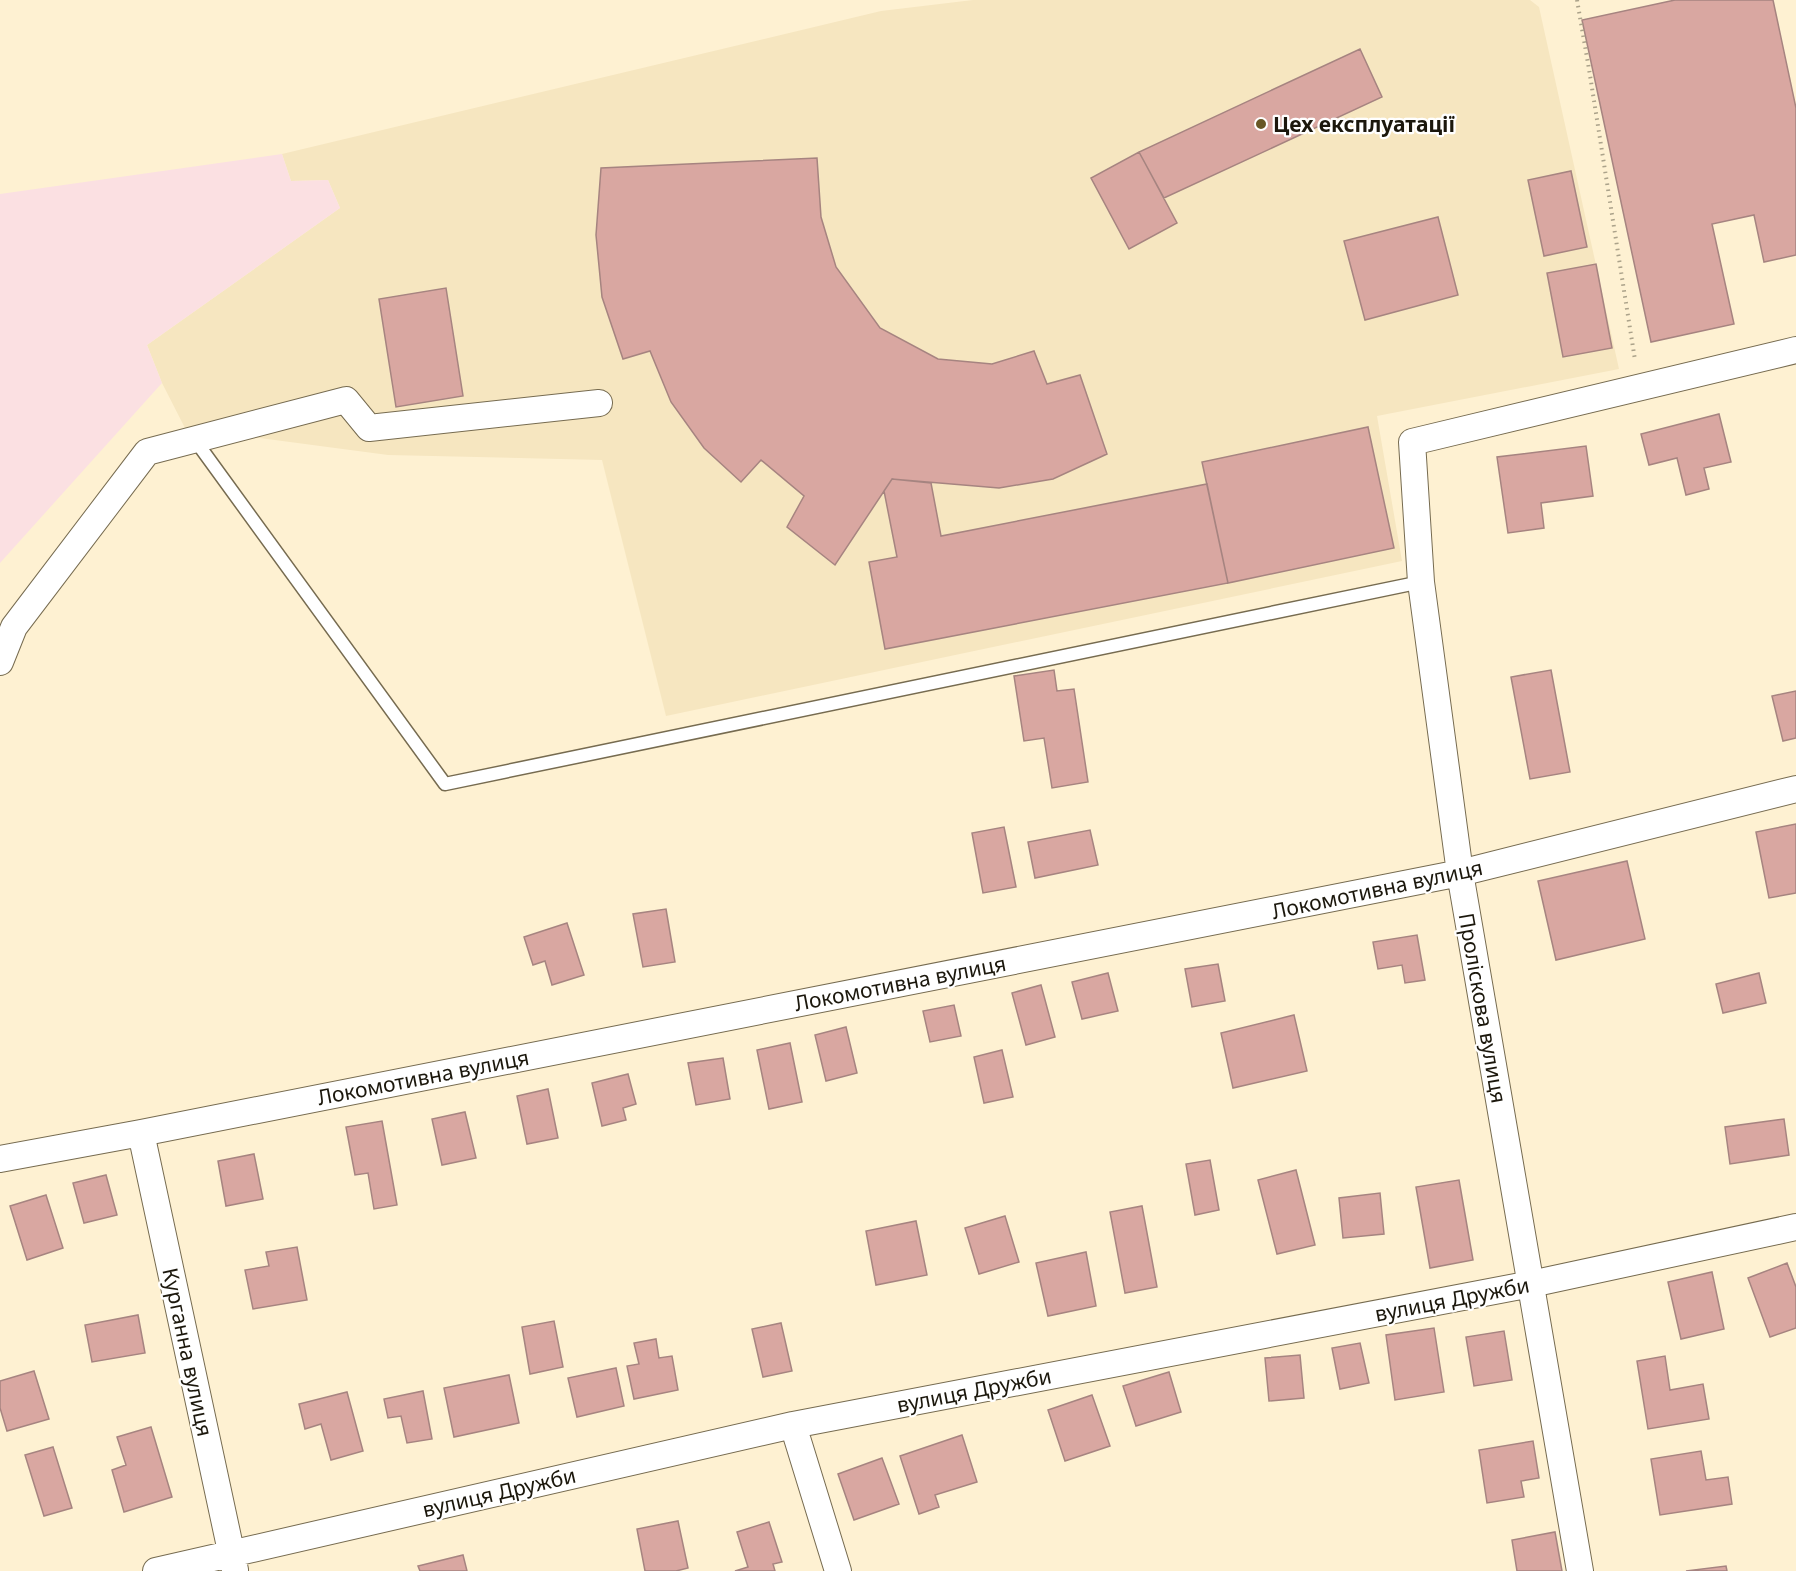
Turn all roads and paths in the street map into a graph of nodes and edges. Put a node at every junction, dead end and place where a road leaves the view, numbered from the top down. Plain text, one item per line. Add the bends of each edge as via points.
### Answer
1 (1576, 0) edge
2 (1796, 350) edge
3 (1640, 387) junction
4 (599, 403) dead end
5 (195, 440) junction
6 (1421, 582) junction
7 (0, 662) edge
8 (1796, 789) edge
9 (1460, 873) junction
10 (141, 1133) junction
11 (0, 1158) edge
12 (1796, 1227) edge
13 (1531, 1284) junction
14 (793, 1425) junction
15 (233, 1562) edge
16 (156, 1571) edge
17 (838, 1571) edge
18 (1580, 1571) edge

1 - 3 path
2 - 3 street
3 - 6 street, Проліскова вулиця via 1412,442
4 - 5 street via 369,428 346,400
5 - 6 lane via 444,784
5 - 7 street via 147,452 14,627
6 - 9 street, Проліскова вулиця
8 - 9 street, Локомотивна вулиця
9 - 10 street, Локомотивна вулиця
9 - 13 street, Проліскова вулиця
10 - 11 street, Локомотивна вулиця
10 - 15 street, Курганна вулиця
12 - 13 street, вулиця Дружби
13 - 14 street, вулиця Дружби
13 - 18 street, Проліскова вулиця
14 - 15 street, вулиця Дружби
14 - 17 street
15 - 16 street, вулиця Дружби

